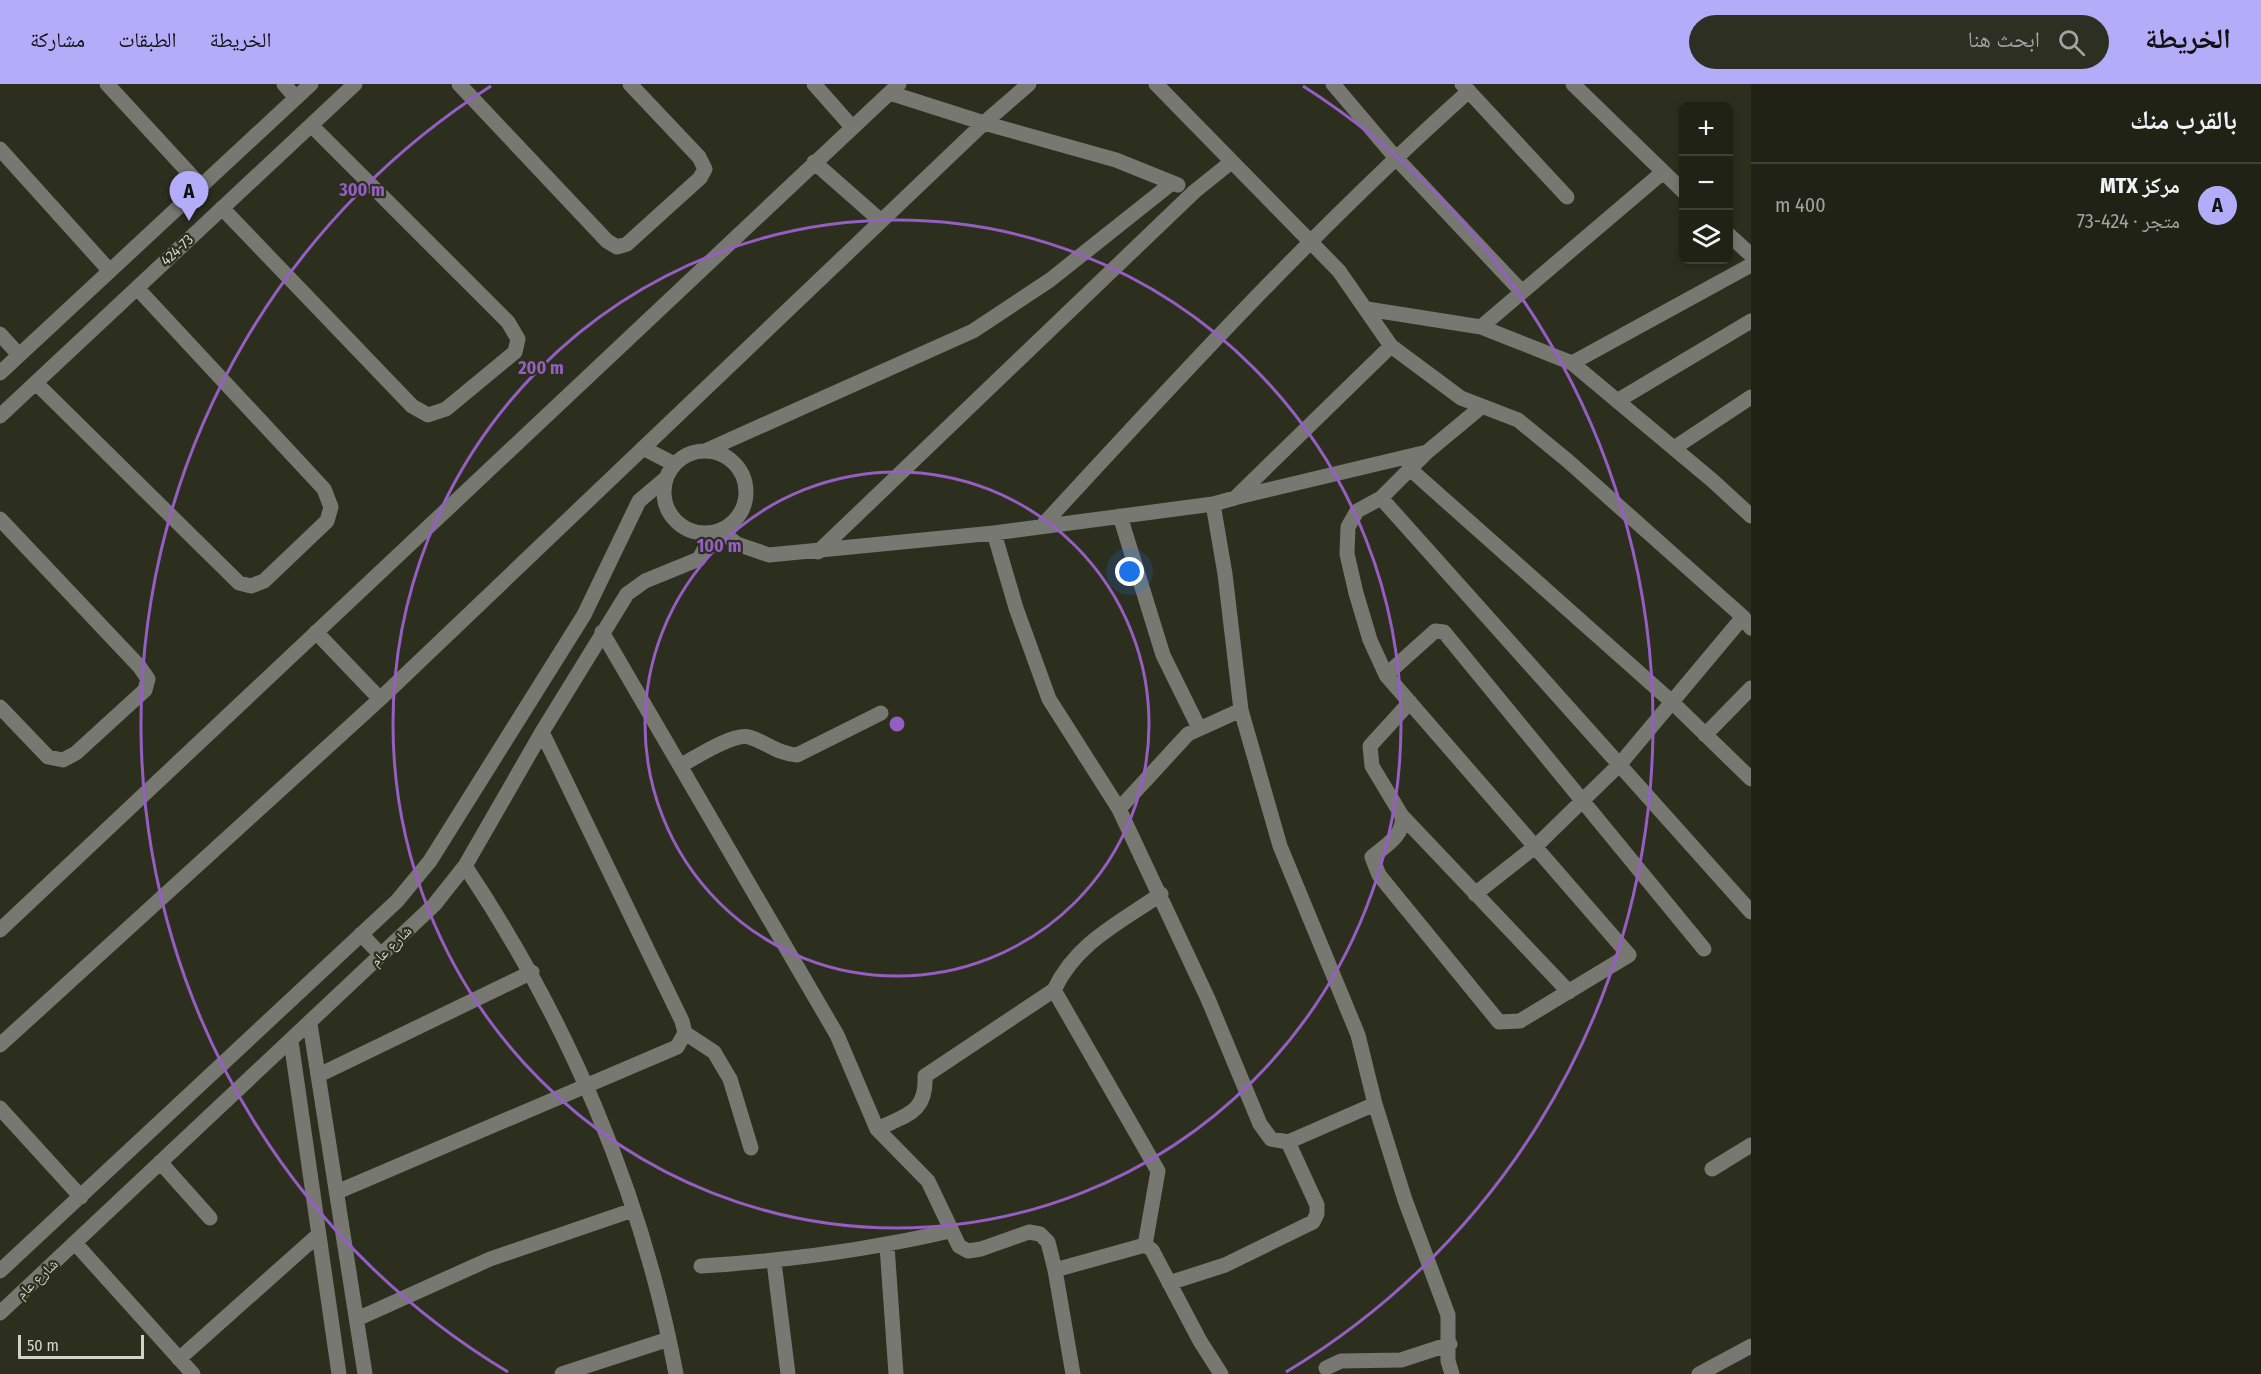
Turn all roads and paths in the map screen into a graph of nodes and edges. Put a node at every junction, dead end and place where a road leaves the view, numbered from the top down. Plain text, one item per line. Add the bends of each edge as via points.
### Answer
1 (107, 84) edge
2 (284, 84) edge
3 (311, 84) edge
4 (355, 84) edge
5 (459, 84) edge
6 (630, 84) edge
7 (813, 84) edge
8 (1029, 84) edge
9 (1156, 84) edge
10 (1333, 84) edge
11 (1573, 84) edge
12 (1466, 87) edge
13 (895, 88) edge
14 (296, 98) junction
15 (984, 123) junction
16 (311, 125) junction
17 (852, 127) junction
18 (0, 149) edge
19 (1395, 157) junction
20 (814, 162) junction
21 (1230, 163) junction
22 (1663, 172) junction
23 (1172, 183) junction
24 (201, 186) junction
25 (1679, 188) edge
26 (1195, 191) junction
27 (1567, 197) dead end
28 (222, 208) junction
29 (881, 221) junction
30 (1733, 239) edge
31 (1311, 241) junction
32 (1751, 255) edge
33 (1751, 265) edge
34 (109, 270) junction
35 (137, 288) junction
36 (1522, 292) junction
37 (1367, 309) junction
38 (1751, 321) edge
39 (1481, 327) junction
40 (0, 334) edge
41 (1391, 346) junction
42 (19, 355) junction
43 (1572, 363) junction
44 (0, 373) edge
45 (36, 383) junction
46 (1751, 397) edge
47 (1617, 401) junction
48 (1480, 408) junction
49 (0, 417) edge
50 (643, 448) junction
51 (1674, 448) junction
52 (705, 451) junction
53 (1427, 452) junction
54 (674, 464) junction
55 (1410, 469) junction
56 (665, 479) junction
57 (1235, 498) junction
58 (1381, 498) junction
59 (1745, 502) edge
60 (1213, 504) junction
61 (1120, 516) junction
62 (1751, 516) edge
63 (0, 519) edge
64 (1041, 527) junction
65 (717, 532) junction
66 (994, 533) junction
67 (818, 552) junction
68 (1747, 622) edge
69 (316, 632) junction
70 (602, 632) junction
71 (1386, 675) junction
72 (1751, 688) edge
73 (380, 699) junction
74 (1410, 702) junction
75 (1672, 702) junction
76 (0, 707) edge
77 (1241, 710) junction
78 (881, 713) dead end
79 (1199, 728) junction
80 (542, 732) junction
81 (1705, 735) junction
82 (1620, 764) junction
83 (680, 766) junction
84 (1751, 779) edge
85 (1582, 801) junction
86 (1119, 809) junction
87 (1402, 816) junction
88 (1536, 846) junction
89 (465, 866) junction
90 (1161, 894) junction
91 (1475, 894) junction
92 (1751, 912) edge
93 (0, 930) edge
94 (361, 934) junction
95 (1704, 949) dead end
96 (381, 955) junction
97 (532, 972) junction
98 (1054, 990) junction
99 (1569, 992) junction
100 (310, 1024) junction
101 (685, 1033) junction
102 (291, 1041) junction
103 (0, 1045) edge
104 (319, 1075) junction
105 (585, 1085) junction
106 (1375, 1104) junction
107 (0, 1108) edge
108 (877, 1129) junction
109 (1288, 1142) junction
110 (1751, 1145) edge
111 (751, 1148) dead end
112 (160, 1162) junction
113 (1712, 1169) dead end
114 (337, 1192) junction
115 (81, 1197) junction
116 (633, 1210) junction
117 (210, 1218) dead end
118 (950, 1231) junction
119 (318, 1235) junction
120 (75, 1243) junction
121 (1145, 1245) junction
122 (887, 1246) junction
123 (774, 1262) junction
124 (701, 1266) dead end
125 (1055, 1270) junction
126 (0, 1271) edge
127 (1169, 1283) junction
128 (0, 1313) edge
129 (357, 1319) junction
130 (669, 1339) junction
131 (1450, 1344) junction
132 (1751, 1346) edge
133 (179, 1359) junction
134 (1326, 1368) dead end
135 (193, 1374) edge
136 (339, 1374) edge
137 (365, 1374) edge
138 (562, 1374) edge
139 (676, 1374) edge
140 (788, 1374) edge
141 (896, 1374) edge
142 (1073, 1374) edge
143 (1221, 1374) edge
144 (1452, 1374) edge
145 (1699, 1374) edge

1 - 24 street
2 - 14 street
3 - 14 street, 424-73
4 - 16 street, 424-73
5 - 6 street via 607,241 617,247 635,237 705,169 699,157
7 - 17 street
8 - 15 street
9 - 21 street
10 - 19 street
11 - 22 street
12 - 19 street
12 - 27 street
13 - 15 street
13 - 17 street
14 - 24 street, 424-73
15 - 23 street via 1116,160
15 - 29 street
16 - 28 street, 424-73
16 - 28 street via 508,322 518,339 515,352 446,409 428,415 412,406
17 - 20 street
18 - 34 street
19 - 31 street
19 - 36 street
20 - 29 street
20 - 69 street
21 - 26 street
21 - 31 street
22 - 25 street
22 - 36 street
23 - 26 street
23 - 52 street via 1050,280 973,331
24 - 34 street, 424-73
26 - 67 street
28 - 35 street, 424-73
29 - 50 street
30 - 32 street
31 - 37 street
31 - 64 street
33 - 43 street
34 - 42 street, 424-73
35 - 45 street, 424-73
35 - 45 street via 324,489 331,507 327,521 264,581 251,586 239,583
36 - 39 street
37 - 39 street
37 - 41 street
38 - 47 street
39 - 43 street
40 - 42 street
41 - 48 street via 1445,388
41 - 57 street
42 - 44 street, 424-73
43 - 47 street
45 - 49 street, 424-73
46 - 51 street
47 - 51 street
48 - 53 street
48 - 68 street via 1518,420
50 - 54 street
50 - 73 street
51 - 59 street
52 - 54 street via 688,454
52 - 65 street via 721,454 734,463 743,476 746,492 735,522
53 - 55 street
53 - 57 street
54 - 56 street
55 - 58 street
55 - 75 street
56 - 65 street via 663,496 669,513 680,526 696,533
56 - 94 street, شارع عام via 639,501 584,615 429,861 397,901
57 - 60 street
58 - 71 street via 1357,511 1348,527 1347,554 1370,640
58 - 82 street
59 - 62 street
60 - 61 street
60 - 77 street
61 - 64 street
61 - 79 street via 1163,655
63 - 76 street via 148,679 145,690 76,753 63,759 48,757
64 - 66 street
65 - 67 street via 769,555
65 - 70 street, شارع عام via 699,559 645,581 627,594
66 - 67 street
66 - 86 street via 1049,699
68 - 75 street
69 - 73 street
69 - 93 street
70 - 80 street, شارع عام
70 - 83 street
71 - 74 street
71 - 85 street via 1435,631 1444,632
72 - 81 street
73 - 103 street
74 - 87 street via 1370,746 1372,766
74 - 88 street
75 - 81 street
75 - 82 street
77 - 79 street
77 - 106 street via 1281,846 1358,1035
78 - 83 street via 797,754 785,754 747,736 732,738
79 - 86 street via 1188,734
80 - 89 street, شارع عام
80 - 101 street
81 - 84 street
82 - 85 street
82 - 92 street
83 - 108 street via 837,1035
85 - 88 street
85 - 95 street
86 - 90 street
87 - 91 street
87 - 99 street via 1398,834 1372,857 1374,865 1499,1022 1520,1021
88 - 91 street
88 - 99 street via 1629,955
89 - 96 street, شارع عام via 434,905
89 - 97 street
90 - 98 street via 1082,948
90 - 109 street via 1260,1124 1271,1140
91 - 99 street
94 - 96 street
94 - 115 street, شارع عام
96 - 100 street, شارع عام
97 - 104 street
97 - 105 street
98 - 108 street via 925,1076 924,1101 918,1108
98 - 121 street via 1158,1171
100 - 102 street, شارع عام
100 - 104 street
101 - 105 street via 676,1047
101 - 111 street via 714,1052 730,1079
102 - 112 street, شارع عام
102 - 119 street
104 - 114 street
105 - 114 street
105 - 116 street via 618,1160
106 - 109 street
106 - 131 street via 1448,1315
107 - 115 street
108 - 118 street via 928,1181
109 - 127 street via 1317,1205 1313,1222 1225,1265
110 - 113 street
112 - 117 street
112 - 120 street, شارع عام
114 - 129 street
115 - 126 street, شارع عام
116 - 129 street via 490,1259
116 - 130 street
118 - 122 street
118 - 125 street via 959,1246 968,1251 1029,1232 1040,1234 1048,1242
119 - 133 street
119 - 136 street
120 - 128 street, شارع عام
120 - 133 street
121 - 125 street
121 - 127 street via 1152,1250
122 - 123 street
122 - 141 street
123 - 124 street
123 - 140 street
125 - 142 street
127 - 143 street
129 - 137 street
130 - 138 street
130 - 139 street
131 - 134 street via 1401,1360 1341,1361
131 - 144 street via 1448,1361
132 - 145 street
133 - 135 street

